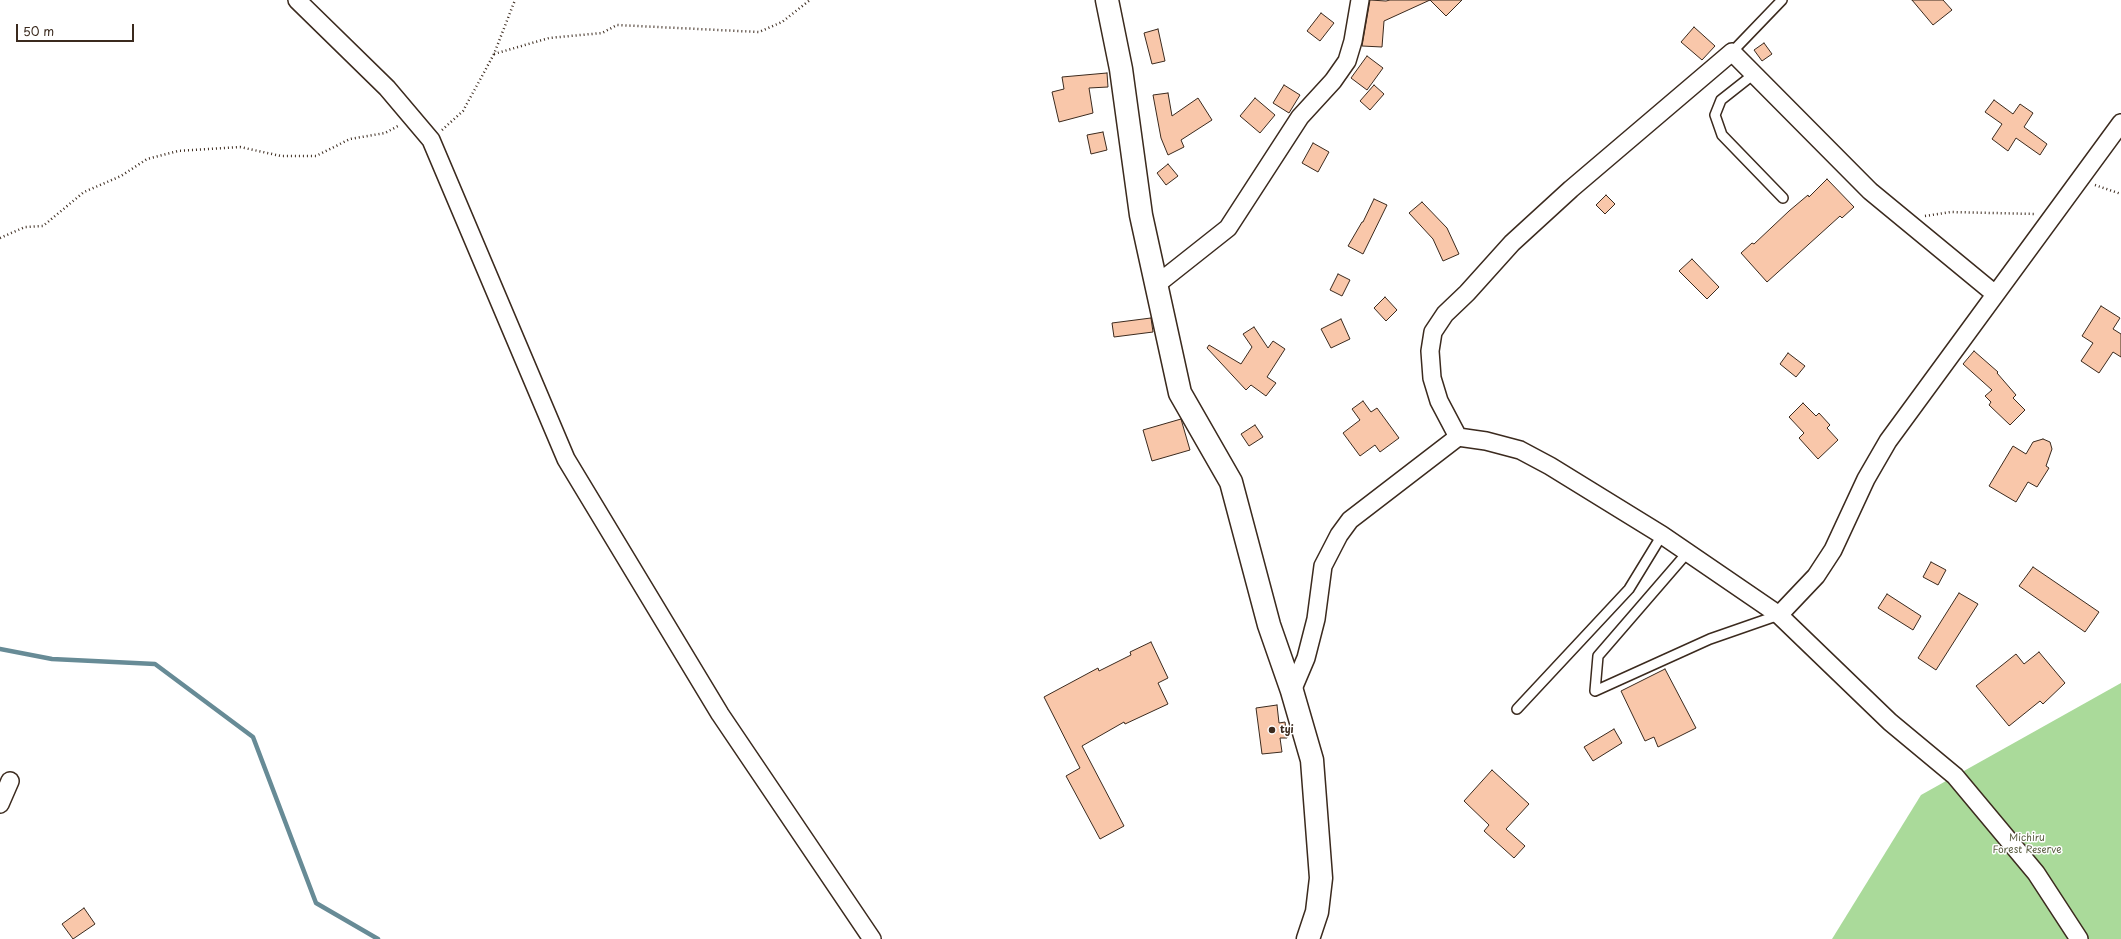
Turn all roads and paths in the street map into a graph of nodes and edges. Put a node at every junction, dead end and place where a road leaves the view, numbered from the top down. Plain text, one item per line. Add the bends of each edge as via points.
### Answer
1 (297, 0) edge
2 (515, 0) edge
3 (810, 0) edge
4 (1106, 0) edge
5 (1782, 0) edge
6 (1354, 4) edge
7 (1732, 52) junction
8 (494, 54) junction
9 (1754, 74) junction
10 (413, 119) junction
11 (2121, 123) edge
12 (431, 140) junction
13 (2080, 180) junction
14 (2121, 194) edge
15 (1783, 198) dead end
16 (2054, 214) junction
17 (1905, 220) junction
18 (0, 238) edge
19 (1156, 285) junction
20 (1995, 294) junction
21 (1458, 438) junction
22 (1662, 535) junction
23 (1687, 553) junction
24 (1779, 614) junction
25 (1292, 691) junction
26 (1517, 709) dead end
27 (10, 781) dead end
28 (0, 804) edge
29 (872, 939) edge
30 (1308, 939) edge
31 (2079, 939) edge

1 - 10 street via 387,88
2 - 8 path
3 - 8 path via 782,22 759,32 617,25 602,33 549,38
4 - 19 street via 1121,69 1141,215
5 - 7 lane
6 - 19 street via 1353,41 1347,61 1333,81 1300,117 1228,228
7 - 9 street
7 - 21 street via 1570,189 1512,243 1445,314 1433,332 1430,351 1432,378 1439,400
8 - 12 path via 463,111
9 - 15 lane via 1721,100 1715,115 1722,135
9 - 17 street via 1870,191
10 - 12 street
10 - 18 path via 385,133 350,139 316,156 281,156 240,147 178,151 147,159 121,176 84,192 43,226 25,227
11 - 13 street
12 - 29 street via 566,459 720,714
13 - 14 path
13 - 16 street
16 - 17 path via 1950,212
16 - 20 street
17 - 20 street
19 - 25 street via 1180,393 1231,482 1269,625
20 - 24 street via 1888,441 1866,478 1833,550 1816,576
21 - 22 street via 1486,441 1520,450
21 - 25 street via 1350,520 1339,535 1323,566 1316,619 1306,658
22 - 23 street
22 - 26 lane via 1629,590
23 - 24 street
23 - 24 lane via 1598,656 1595,691 1710,639
24 - 31 street via 1890,722 1955,776 2036,873
25 - 30 street via 1312,760 1319,835 1321,878 1318,912
27 - 28 street

